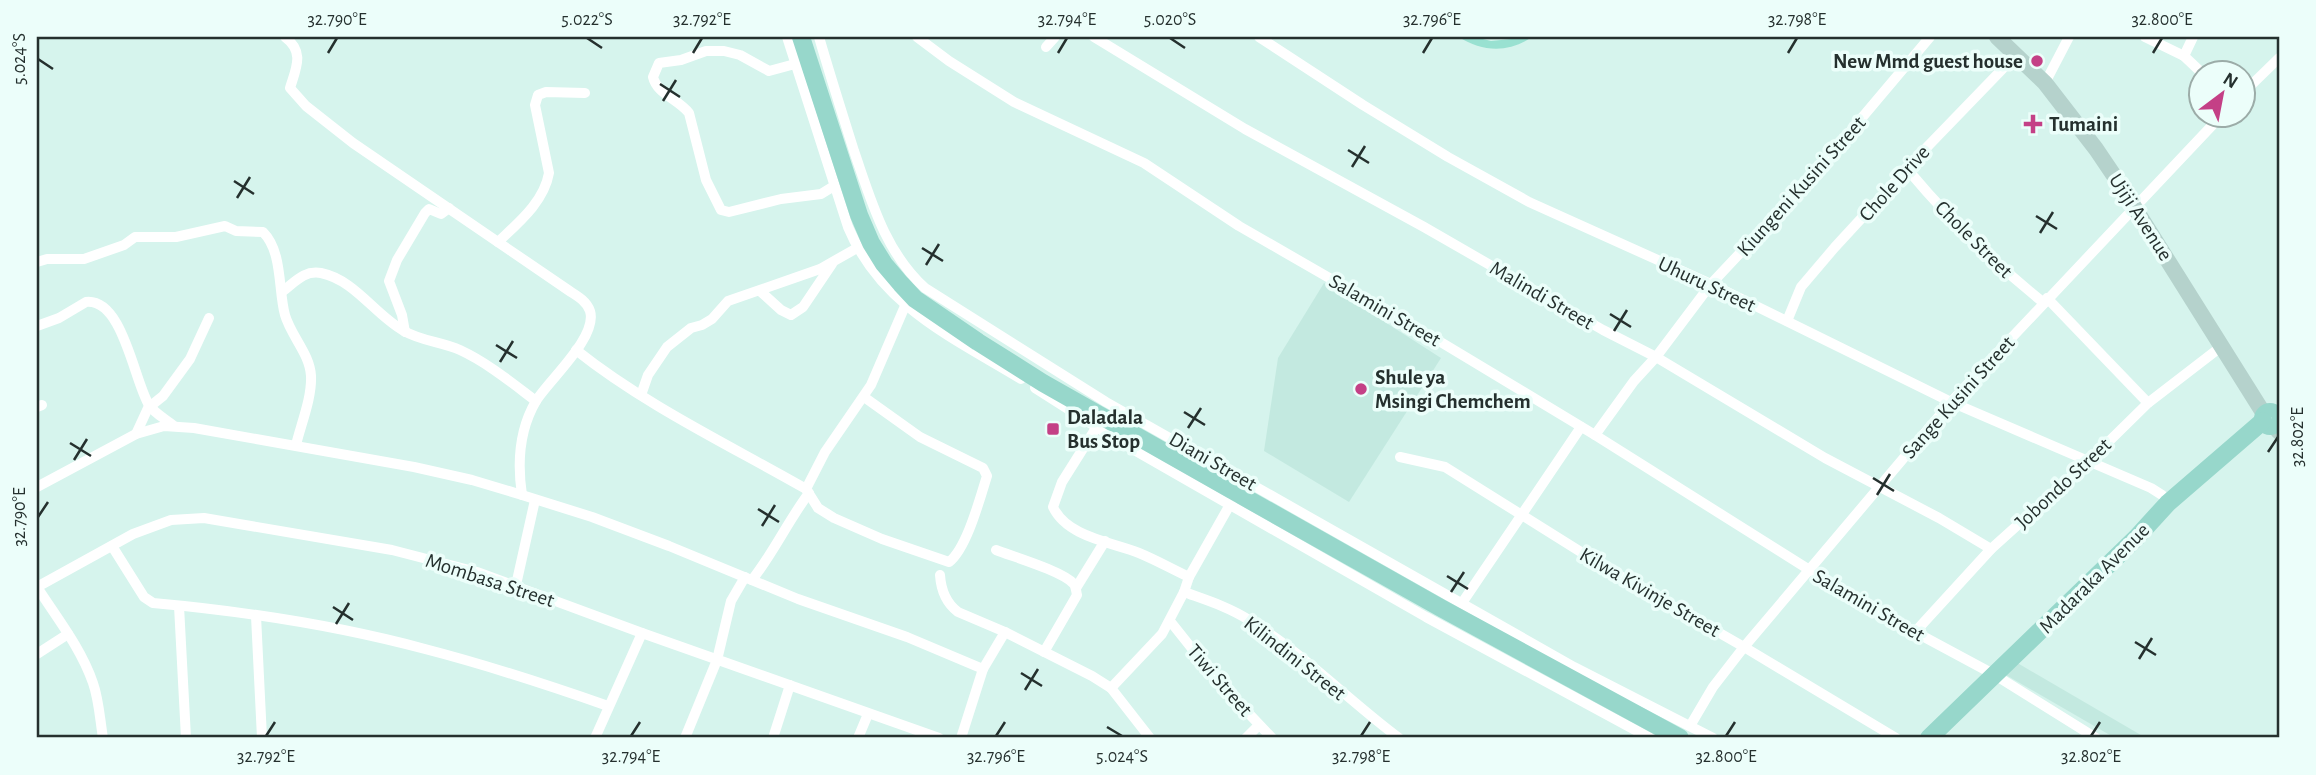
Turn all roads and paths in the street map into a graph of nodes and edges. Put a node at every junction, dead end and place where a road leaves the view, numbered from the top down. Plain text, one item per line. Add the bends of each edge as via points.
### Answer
1 (285, 37) edge
2 (787, 37) edge
3 (801, 37) edge
4 (819, 37) edge
5 (917, 37) edge
6 (1055, 37) edge
7 (1094, 37) edge
8 (1259, 37) edge
9 (1930, 37) edge
10 (1997, 37) edge
11 (2069, 37) edge
12 (2145, 37) edge
13 (2193, 37) edge
14 (1046, 47) dead end
15 (2016, 55) junction
16 (2184, 56) junction
17 (2279, 58) edge
18 (2188, 60) edge
19 (795, 65) junction
20 (2256, 80) edge
21 (2045, 83) junction
22 (585, 93) dead end
23 (2208, 130) edge
24 (1909, 170) junction
25 (834, 186) junction
26 (449, 208) junction
27 (2134, 209) junction
28 (498, 242) junction
29 (857, 248) junction
30 (37, 262) edge
31 (832, 264) junction
32 (1711, 284) junction
33 (284, 291) junction
34 (761, 291) junction
35 (2045, 300) junction
36 (910, 305) junction
37 (209, 318) dead end
38 (1787, 321) junction
39 (37, 326) edge
40 (405, 332) junction
41 (2222, 346) junction
42 (576, 350) junction
43 (1656, 357) junction
44 (641, 396) junction
45 (864, 397) junction
46 (536, 401) junction
47 (1951, 402) junction
48 (2148, 403) junction
49 (150, 406) junction
50 (2272, 419) edge
51 (174, 426) junction
52 (1581, 427) junction
53 (1096, 428) junction
54 (136, 434) junction
55 (1595, 435) junction
56 (296, 445) junction
57 (1400, 457) dead end
58 (2090, 460) junction
59 (37, 475) edge
60 (53, 477) junction
61 (1878, 486) junction
62 (37, 487) edge
63 (807, 491) junction
64 (522, 495) junction
65 (1233, 499) junction
66 (535, 500) junction
67 (2168, 503) junction
68 (1521, 514) junction
69 (1105, 541) junction
70 (112, 545) junction
71 (1991, 549) junction
72 (996, 550) dead end
73 (1808, 569) junction
74 (940, 575) dead end
75 (1189, 577) junction
76 (749, 578) junction
77 (516, 585) junction
78 (37, 587) edge
79 (1076, 588) junction
80 (1184, 592) junction
81 (1462, 603) junction
82 (179, 606) junction
83 (256, 615) junction
84 (1170, 621) junction
85 (1005, 632) junction
86 (1915, 632) junction
87 (68, 634) junction
88 (642, 634) junction
89 (1744, 647) junction
90 (1044, 652) junction
91 (37, 654) edge
92 (717, 660) junction
93 (983, 669) junction
94 (1995, 675) junction
95 (790, 685) junction
96 (1111, 688) junction
97 (608, 706) junction
98 (868, 714) junction
99 (1259, 725) junction
100 (1685, 732) edge
101 (103, 738) edge
102 (186, 738) edge
103 (262, 738) edge
104 (595, 738) edge
105 (685, 738) edge
106 (773, 738) edge
107 (858, 738) edge
108 (939, 738) edge
109 (961, 738) edge
110 (1150, 738) edge
111 (1246, 738) edge
112 (1272, 738) edge
113 (1399, 738) edge
114 (1650, 738) edge
115 (1713, 738) edge
116 (1896, 738) edge
117 (1928, 738) edge
118 (2096, 738) edge

1 - 26 street via 295,46 299,60 291,92 353,143
2 - 19 street
3 - 36 main road via 859,215
4 - 81 street, Diani Street via 875,214 911,276 1106,402
5 - 52 street, Salamini Street via 1014,102 1144,163 1240,226
6 - 14 street
7 - 43 street, Malindi Street via 1245,129
8 - 32 street, Uhuru Street via 1363,105 1517,195
9 - 32 street, Kiungeni Kusini Street via 1817,171
10 - 15 main road, Ujiji Avenue
11 - 21 street
12 - 16 street
13 - 16 street
15 - 21 main road, Ujiji Avenue
15 - 24 street, Chole Drive
16 - 18 street
17 - 20 street
19 - 25 street
19 - 25 street via 769,72 733,52 706,51 659,63 653,82 689,113 706,180 721,210 817,195
21 - 27 main road, Ujiji Avenue via 2096,149
22 - 28 street via 538,95 535,105 548,180 528,212
23 - 27 street, Sange Kusini Street
24 - 35 street, Chole Street via 1966,234 2008,274
24 - 38 street, Chole Drive via 1801,287
25 - 29 street
26 - 28 street
26 - 40 street via 441,214 425,212 389,281
27 - 35 street, Sange Kusini Street
27 - 41 main road, Ujiji Avenue
28 - 42 street via 584,301 591,320
29 - 31 street
29 - 36 street via 882,284
30 - 33 street via 84,259 135,237 176,237 225,226 266,235
31 - 34 street
31 - 34 street via 803,307 791,315
32 - 38 street, Uhuru Street
32 - 43 street, Kiungeni Kusini Street
33 - 40 street via 303,275 321,273 353,289
33 - 56 street via 285,316 312,372
34 - 44 street via 728,302 712,319 667,347 648,375
35 - 47 street, Sange Kusini Street
35 - 48 street, Chole Street
36 - 45 street
36 - 53 street
36 - 65 main road
37 - 49 street via 176,379
38 - 47 street, Uhuru Street
39 - 49 street via 86,302 98,304 109,312 134,361
40 - 46 street via 461,351
41 - 48 street, Jobondo Street
41 - 50 main road, Ujiji Avenue
42 - 44 street
42 - 46 street
43 - 55 street, Kiungeni Kusini Street
43 - 61 street, Malindi Street
44 - 63 street
45 - 63 street via 825,452
45 - 63 street via 920,437 983,468 987,476 954,558 949,562 934,558 858,529 818,508
46 - 64 street via 520,447
47 - 58 street, Uhuru Street
47 - 61 street, Sange Kusini Street
48 - 58 street, Jobondo Street
49 - 51 street
49 - 54 street
50 - 67 main road, Madaraka Avenue
51 - 54 street
51 - 56 street
52 - 55 street, Salamini Street
52 - 68 street
53 - 65 street
53 - 69 street via 1062,482 1053,507 1070,527
54 - 60 street
55 - 73 street, Salamini Street
56 - 64 street via 414,467
57 - 68 street, Kilwa Kivinje Street via 1445,467
58 - 67 street, Uhuru Street via 2151,488
58 - 71 street, Jobondo Street
59 - 60 street
60 - 62 street
61 - 71 street, Malindi Street
61 - 73 street, Sange Kusini Street
63 - 76 street via 772,553
64 - 66 street
65 - 75 street
65 - 100 main road
65 - 114 street via 1426,617
66 - 76 street via 592,517
66 - 77 street
67 - 94 main road, Madaraka Avenue
68 - 81 street
68 - 89 street, Kilwa Kivinje Street
69 - 75 street
69 - 79 street
70 - 77 street, Mombasa Street via 171,520 204,518 392,550
70 - 78 street, Mombasa Street
70 - 82 street via 147,600
71 - 86 street, Jobondo Street
72 - 79 street via 1045,568
73 - 86 street, Salamini Street
73 - 89 street, Sange Kusini Street
74 - 85 street via 951,607
75 - 80 street
76 - 92 street via 731,601
76 - 93 street
77 - 88 street, Mombasa Street
78 - 87 street
79 - 90 street via 1077,595
80 - 84 street
80 - 113 street, Kilindini Street via 1248,619
81 - 100 street, Diani Street
82 - 83 street
82 - 102 street
83 - 97 street via 423,648
83 - 103 street
84 - 96 street
84 - 99 street, Tiwi Street
85 - 90 street
85 - 93 street
86 - 94 street, Salamini Street
87 - 91 street
87 - 101 street via 94,686
88 - 92 street, Mombasa Street
88 - 97 street
89 - 100 street, Sange Kusini Street
89 - 116 street, Kilwa Kivinje Street
90 - 96 street
92 - 95 street, Mombasa Street
92 - 105 street
93 - 109 street
94 - 117 main road, Madaraka Avenue
94 - 118 street, Salamini Street
95 - 98 street, Mombasa Street
95 - 106 street
96 - 110 street
97 - 104 street
98 - 107 street
98 - 108 street, Mombasa Street
99 - 111 street
99 - 112 street, Tiwi Street
100 - 115 street, Diani Street

